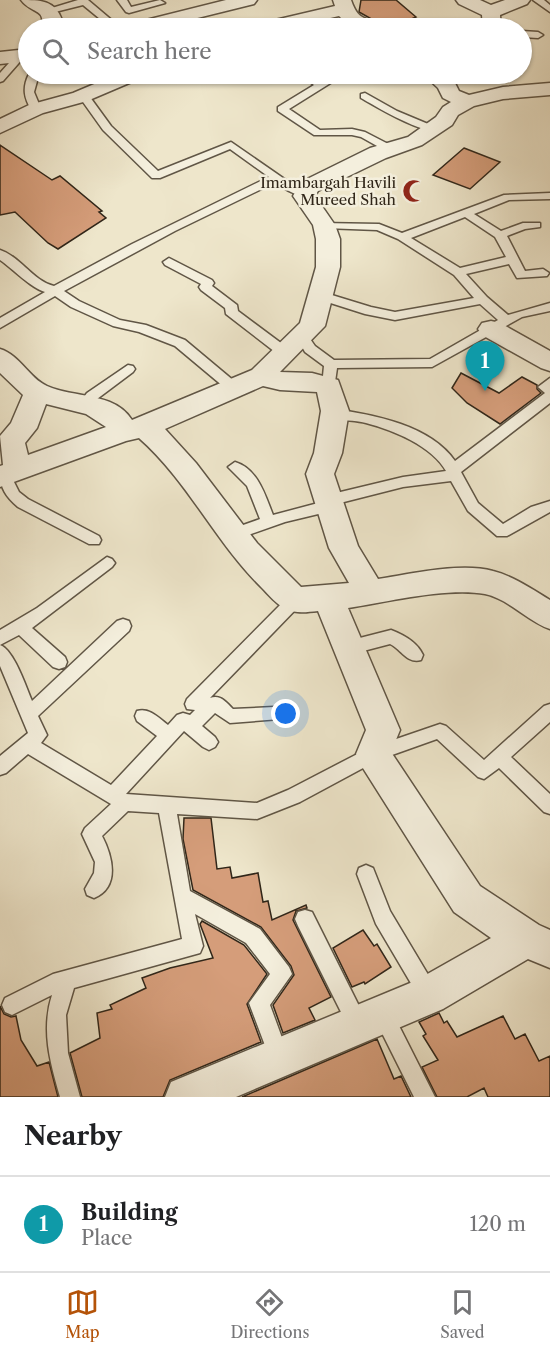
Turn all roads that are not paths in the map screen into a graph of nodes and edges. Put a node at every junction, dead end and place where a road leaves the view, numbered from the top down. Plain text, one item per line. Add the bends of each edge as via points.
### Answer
1 (30, 0) edge
2 (122, 0) edge
3 (248, 0) edge
4 (465, 0) edge
5 (538, 0) edge
6 (83, 1) edge
7 (517, 1) edge
8 (159, 2) edge
9 (550, 9) edge
10 (47, 18) edge
11 (53, 18) edge
12 (104, 18) edge
13 (169, 18) edge
14 (178, 18) edge
15 (488, 18) edge
16 (494, 18) edge
17 (532, 35) edge
18 (538, 35) dead end
19 (18, 56) edge
20 (0, 58) edge
21 (18, 61) edge
22 (0, 78) edge
23 (29, 84) edge
24 (93, 84) edge
25 (446, 84) edge
26 (320, 85) edge
27 (550, 89) edge
28 (83, 95) junction
29 (364, 96) dead end
30 (467, 102) junction
31 (36, 109) junction
32 (0, 127) edge
33 (435, 129) junction
34 (390, 149) junction
35 (276, 178) junction
36 (305, 194) junction
37 (550, 196) edge
38 (464, 212) junction
39 (324, 225) junction
40 (537, 225) dead end
41 (500, 236) junction
42 (402, 237) junction
43 (0, 254) edge
44 (513, 259) junction
45 (169, 262) dead end
46 (458, 272) junction
47 (543, 273) dead end
48 (54, 290) junction
49 (322, 296) junction
50 (483, 300) junction
51 (550, 307) edge
52 (0, 324) edge
53 (499, 325) junction
54 (302, 336) junction
55 (284, 352) junction
56 (0, 358) edge
57 (550, 362) edge
58 (128, 369) dead end
59 (330, 375) junction
60 (261, 376) junction
61 (550, 383) edge
62 (235, 389) junction
63 (550, 390) edge
64 (37, 393) junction
65 (550, 396) edge
66 (85, 405) junction
67 (334, 414) junction
68 (132, 430) junction
69 (235, 467) dead end
70 (453, 472) junction
71 (7, 475) edge
72 (329, 503) junction
73 (548, 509) edge
74 (269, 522) junction
75 (234, 534) junction
76 (94, 540) dead end
77 (107, 563) dead end
78 (369, 591) junction
79 (311, 599) junction
80 (550, 616) edge
81 (123, 626) dead end
82 (21, 627) junction
83 (0, 638) edge
84 (348, 648) junction
85 (0, 652) edge
86 (415, 655) dead end
87 (59, 662) dead end
88 (193, 704) dead end
89 (29, 714) junction
90 (274, 714) dead end
91 (143, 716) dead end
92 (547, 722) edge
93 (190, 726) junction
94 (169, 735) junction
95 (209, 742) dead end
96 (27, 744) junction
97 (373, 754) junction
98 (499, 757) junction
99 (0, 768) edge
100 (118, 799) junction
101 (167, 806) junction
102 (550, 806) edge
103 (366, 874) dead end
104 (94, 889) dead end
105 (182, 896) junction
106 (305, 919) dead end
107 (538, 944) edge
108 (67, 980) junction
109 (429, 995) junction
110 (12, 1005) dead end
111 (370, 1020) junction
112 (279, 1058) junction
113 (70, 1097) edge
114 (186, 1097) edge
115 (425, 1097) edge

1 - 10 street
2 - 8 lane via 129,10
3 - 14 street
4 - 15 street
5 - 9 lane
6 - 11 lane
6 - 12 lane
7 - 16 street
8 - 13 lane
17 - 18 lane
19 - 20 street
21 - 22 lane
23 - 31 lane via 29,98
24 - 28 street
25 - 30 street via 450,94
26 - 34 lane via 282,108 318,133 352,132
27 - 30 street via 503,93
28 - 31 street
28 - 35 lane via 107,128 156,176 231,145
29 - 33 lane via 393,113
30 - 33 street via 450,111
31 - 32 street
33 - 34 street
34 - 36 street via 329,175 309,187
35 - 36 lane
35 - 48 lane via 156,235
36 - 39 street
37 - 38 lane via 507,198
38 - 41 lane
38 - 42 lane
39 - 42 lane via 379,226
39 - 49 street via 328,267
40 - 41 lane via 523,226
41 - 44 lane
42 - 46 lane
43 - 48 lane via 38,286
44 - 46 lane
44 - 47 lane via 521,275
45 - 55 lane via 208,283 205,286 233,308 230,310
46 - 50 lane
48 - 52 lane
48 - 62 lane via 117,323 180,343
49 - 50 lane via 395,316
49 - 54 street via 312,326
50 - 53 lane
51 - 53 lane via 518,315
53 - 57 street
53 - 59 lane via 432,363
54 - 55 street
54 - 59 lane
55 - 60 street
56 - 64 street
58 - 66 lane
59 - 60 street via 319,382 286,384
59 - 67 street
60 - 62 street
61 - 63 lane via 545,387
62 - 68 street
64 - 66 street
64 - 71 street via 23,428 11,441
65 - 70 lane
66 - 68 street
67 - 70 lane via 369,419 411,435 432,447
67 - 72 street via 328,453 320,474
68 - 71 street
68 - 75 street via 175,456
69 - 74 lane via 253,483
70 - 72 lane
70 - 73 lane via 473,507 502,532
71 - 76 lane via 13,495 23,503
72 - 74 lane
72 - 78 street via 344,548
74 - 75 lane
75 - 79 street via 268,576
77 - 82 lane
78 - 79 street
78 - 80 street via 446,581 490,582
79 - 84 street
79 - 88 lane
81 - 89 lane
82 - 83 lane
82 - 87 lane
84 - 86 lane via 390,637
84 - 97 street via 383,730
85 - 89 lane
89 - 96 lane via 38,735
90 - 93 lane via 230,716 215,703
91 - 94 lane
92 - 98 lane
93 - 94 lane via 183,720
93 - 95 lane
94 - 100 lane
96 - 99 lane
96 - 100 lane
97 - 98 lane via 440,731 484,771
97 - 101 lane via 257,811
97 - 107 street via 467,898
98 - 102 lane
100 - 101 lane
100 - 104 lane via 91,834 104,857 104,874
101 - 105 lane
103 - 109 lane via 383,917
105 - 108 lane via 193,946
105 - 112 lane via 253,936 282,974 259,1003
106 - 111 lane
107 - 109 street
108 - 110 lane
108 - 113 lane via 56,1015 58,1053
109 - 111 street
111 - 112 street
111 - 115 lane
112 - 114 street

